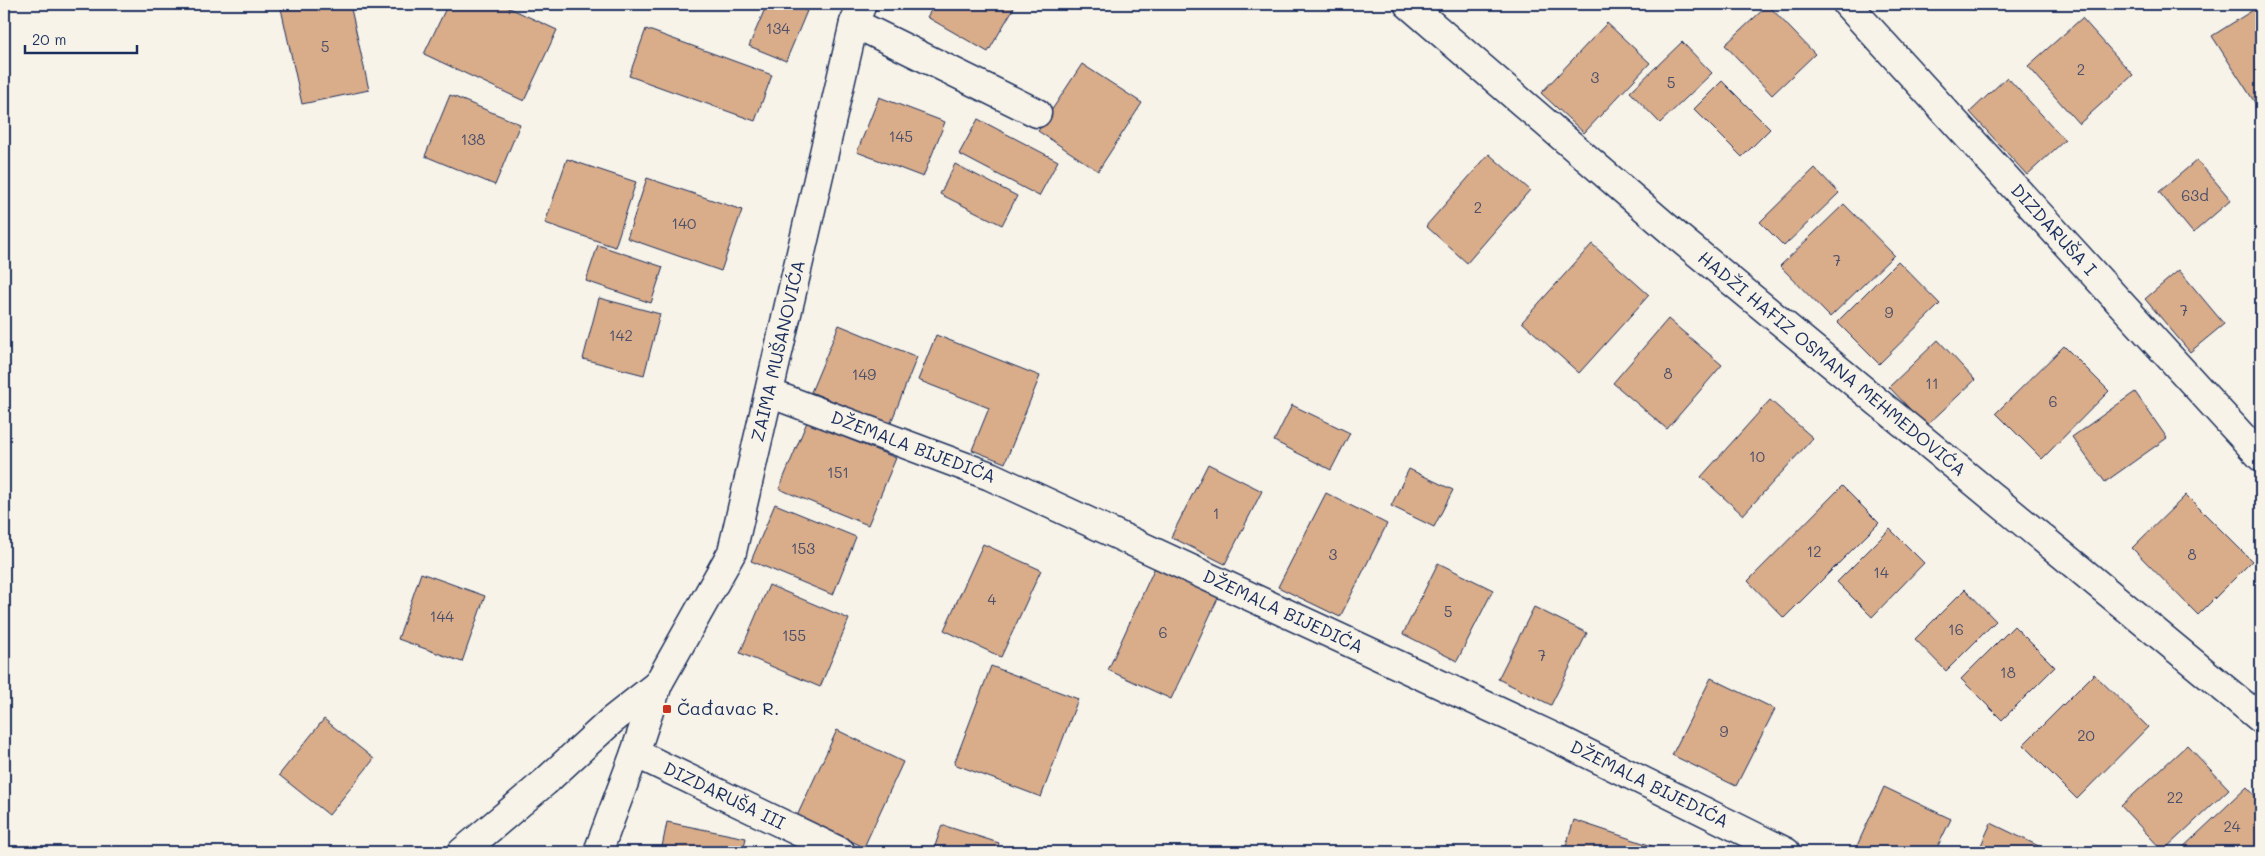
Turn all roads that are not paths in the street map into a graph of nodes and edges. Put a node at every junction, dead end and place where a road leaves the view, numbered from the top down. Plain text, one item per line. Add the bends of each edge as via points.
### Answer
1 (1408, 4) edge
2 (1847, 4) edge
3 (858, 14) edge
4 (1038, 113) dead end
5 (769, 392) junction
6 (2261, 457) edge
7 (658, 684) junction
8 (2261, 719) edge
9 (635, 753) junction
10 (462, 852) edge
11 (598, 852) edge
12 (841, 852) edge
13 (1786, 852) edge

1 - 8 street, HADŽI HAFIZ OSMANA MEHMEDOVIĆA via 1677,236
2 - 6 street, DIZDARUŠA I
3 - 4 street
3 - 5 street, ZAIMA MUŠANOVIĆA
5 - 7 street, ZAIMA MUŠANOVIĆA via 732,552
5 - 13 street, DŽEMALA BIJEDIĆA via 990,476 1556,738
7 - 9 street
7 - 10 street via 611,720 545,782
9 - 11 street
9 - 12 street, DIZDARUŠA III

